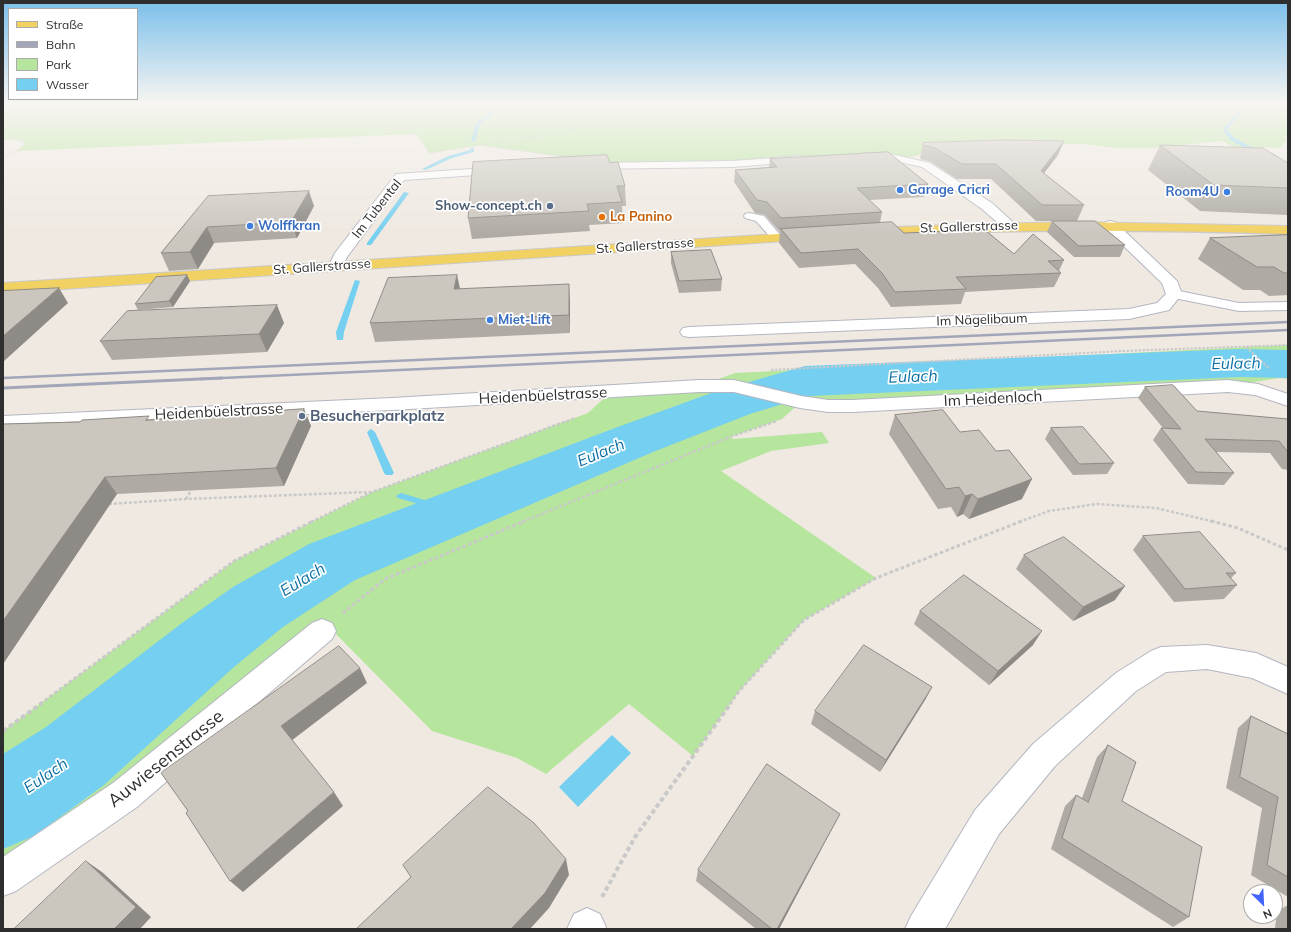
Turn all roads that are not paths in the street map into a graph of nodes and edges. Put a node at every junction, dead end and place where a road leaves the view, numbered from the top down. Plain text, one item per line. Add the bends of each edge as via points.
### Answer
1 (855, 156) edge
2 (809, 159) edge
3 (575, 167) edge
4 (512, 170) edge
5 (749, 216) dead end
6 (1110, 225) junction
7 (1010, 226) junction
8 (1288, 230) edge
9 (859, 232) edge
10 (822, 235) edge
11 (777, 238) junction
12 (336, 266) junction
13 (3, 288) edge
14 (1174, 294) junction
15 (1288, 306) edge
16 (689, 332) dead end
17 (699, 386) joint
18 (1288, 400) edge
19 (3, 422) edge
20 (322, 631) road end
21 (1288, 681) edge
22 (3, 878) edge
23 (924, 929) edge

1 - 7 street via 886,156 926,165 987,206
2 - 3 street via 733,164
4 - 12 street, Im Tubental via 400,177 340,256
5 - 11 lane via 760,218
6 - 7 main road, St. Gallerstrasse
6 - 8 main road, St. Gallerstrasse
6 - 14 street via 1169,281
7 - 9 main road, St. Gallerstrasse
10 - 11 main road, St. Gallerstrasse
11 - 12 main road, St. Gallerstrasse
12 - 13 main road, St. Gallerstrasse
14 - 15 lane via 1240,307
14 - 16 street, Im Nägelibaum via 1163,306 1129,314
17 - 18 street, Im Heidenloch via 734,386 828,406 1228,386 1258,390
17 - 19 street, Heidenbüelstrasse via 392,404
20 - 22 street, Auwiesenstrasse via 125,795
21 - 23 street via 1256,666 1207,657 1162,660 1126,682 1044,755 987,822

